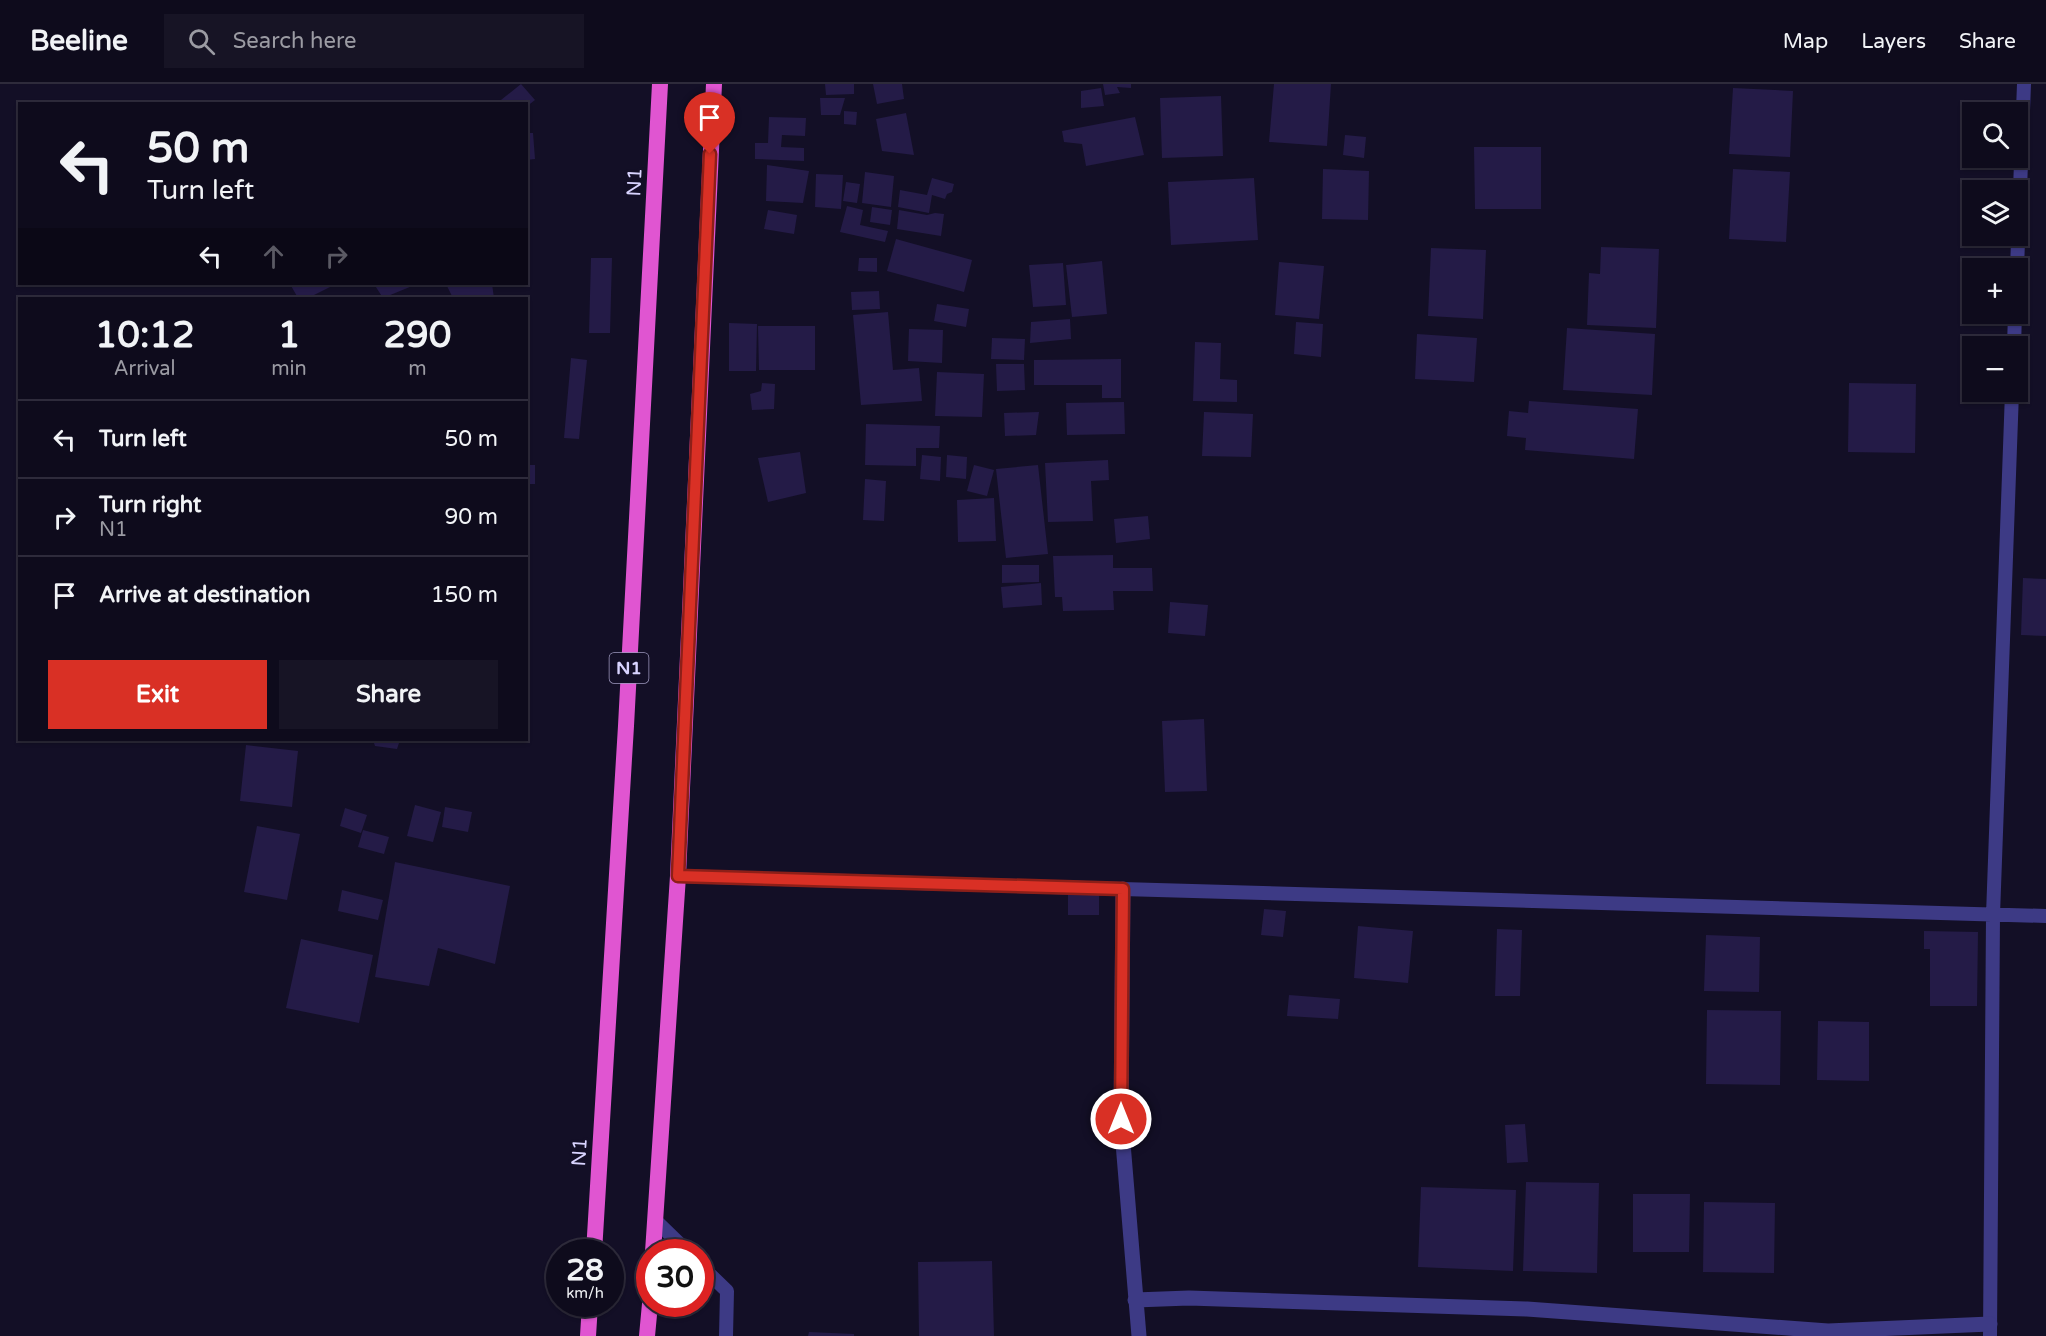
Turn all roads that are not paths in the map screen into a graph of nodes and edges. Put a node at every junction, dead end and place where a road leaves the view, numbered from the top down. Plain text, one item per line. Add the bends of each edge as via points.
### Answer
1 (660, 84) edge
2 (714, 84) edge
3 (2024, 84) edge
4 (2017, 258) edge
5 (2012, 402) edge
6 (678, 876) junction
7 (1123, 889) junction
8 (1993, 915) junction
9 (2046, 916) edge
10 (655, 1220) junction
11 (595, 1239) edge
12 (654, 1239) edge
13 (675, 1239) edge
14 (714, 1278) edge
15 (1135, 1300) junction
16 (589, 1317) edge
17 (649, 1317) edge
18 (1990, 1330) edge
19 (588, 1336) edge
20 (647, 1336) edge
21 (726, 1336) edge
22 (1139, 1336) edge

1 - 11 highway, N1 / N1
2 - 6 highway
3 - 4 lane
5 - 8 lane
6 - 7 lane
6 - 10 highway
7 - 8 lane
7 - 15 street via 1121,1119
8 - 9 lane
8 - 18 lane
10 - 12 highway
10 - 13 lane
14 - 21 lane via 727,1291
15 - 18 street via 1189,1298 1527,1309 1828,1331
15 - 22 street
16 - 19 highway
17 - 20 highway

